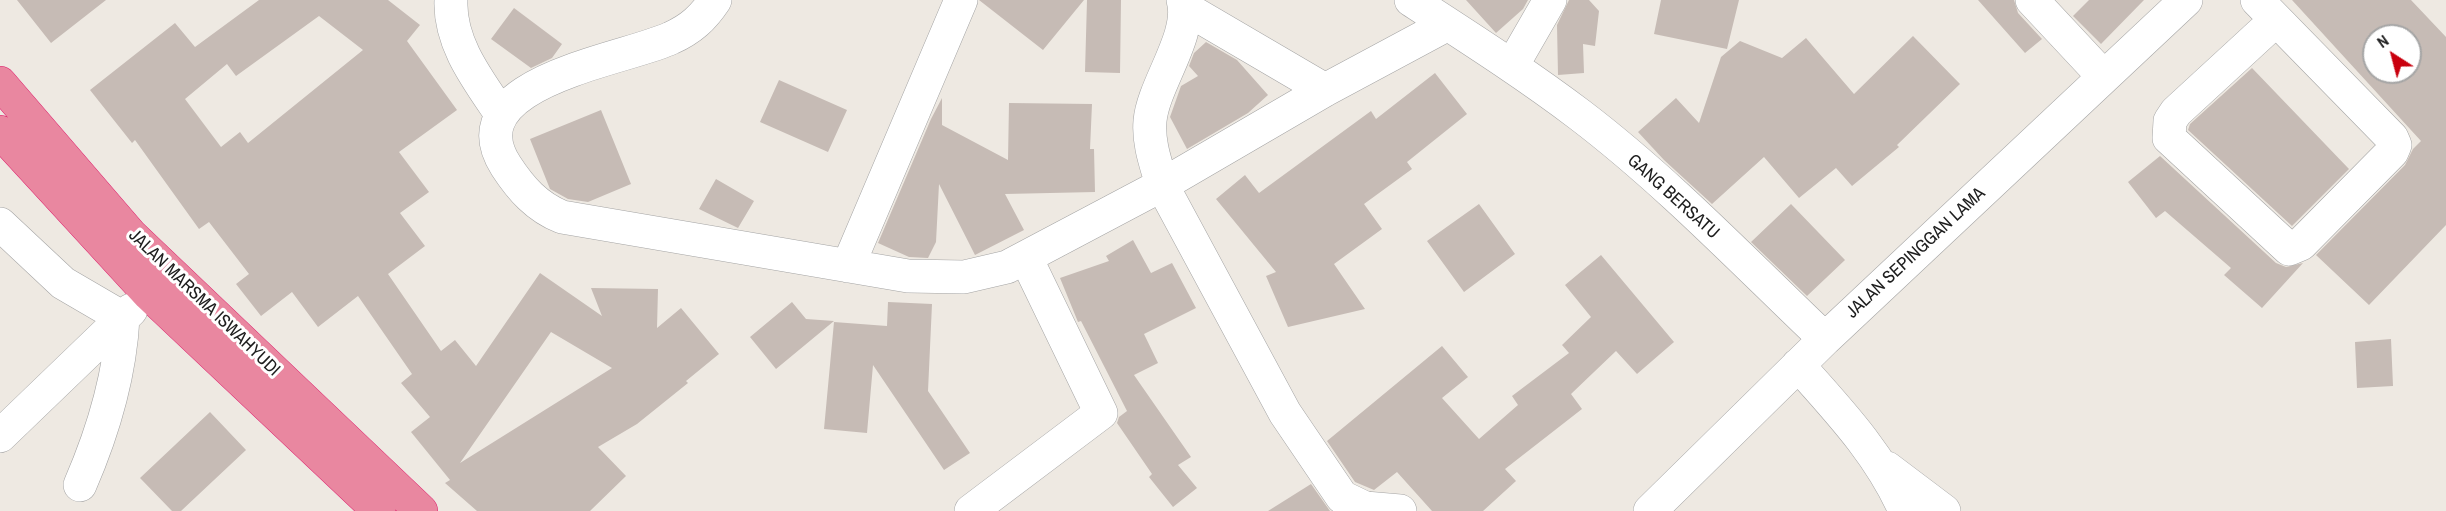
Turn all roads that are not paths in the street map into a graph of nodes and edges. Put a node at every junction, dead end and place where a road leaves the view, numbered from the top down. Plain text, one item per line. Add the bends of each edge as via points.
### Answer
1 (451, 0) edge
2 (716, 0) edge
3 (961, 0) edge
4 (1411, 0) edge
5 (1550, 0) edge
6 (2032, 0) edge
7 (2186, 0) edge
8 (1184, 4) edge
9 (2267, 10) edge
10 (1448, 24) junction
11 (1512, 66) junction
12 (2104, 77) junction
13 (0, 83) edge
14 (1325, 90) junction
15 (501, 114) junction
16 (0, 132) edge
17 (1162, 185) junction
18 (0, 224) edge
19 (1026, 258) junction
20 (848, 266) junction
21 (159, 283) junction
22 (123, 318) junction
23 (1825, 339) junction
24 (1798, 365) junction
25 (0, 436) edge
26 (1880, 463) junction
27 (80, 485) dead end
28 (379, 511) edge
29 (421, 511) edge
30 (971, 511) edge
31 (1400, 511) edge
32 (1650, 511) edge
33 (1905, 511) edge
34 (1944, 511) edge

1 - 15 street via 450,17 468,65
2 - 15 street via 701,21 671,38 567,72 524,92
3 - 20 street
4 - 10 street, GANG BERSATU
5 - 11 street
6 - 12 street
7 - 12 street, JALAN SEPINGGAN LAMA
8 - 14 street
8 - 17 street via 1181,30 1150,119 1151,145
9 - 9 street via 2176,112 2168,128 2169,138 2289,249 2301,244 2395,145
10 - 11 street, GANG BERSATU
10 - 14 street
11 - 23 street, GANG BERSATU via 1581,116 1662,184
12 - 23 street, JALAN SEPINGGAN LAMA
13 - 21 highway, JALAN MARSMA ISWAHYUDI via 131,235
14 - 17 street
15 - 20 street via 495,134 500,156 521,187 548,212 562,218
16 - 21 highway, JALAN MARSMA ISWAHYUDI
17 - 19 street
17 - 31 street via 1284,413 1342,497 1365,508
18 - 22 street via 63,283
19 - 20 street via 1007,267 964,277 908,276
19 - 30 street via 1101,413
21 - 22 street
21 - 28 highway, JALAN MARSMA ISWAHYUDI
21 - 29 highway, JALAN MARSMA ISWAHYUDI
22 - 25 street
22 - 27 street via 121,354 98,442
23 - 24 street, JALAN SEPINGGAN LAMA
24 - 26 street via 1859,433
24 - 32 street, JALAN SEPINGGAN LAMA
26 - 33 street
26 - 34 street

